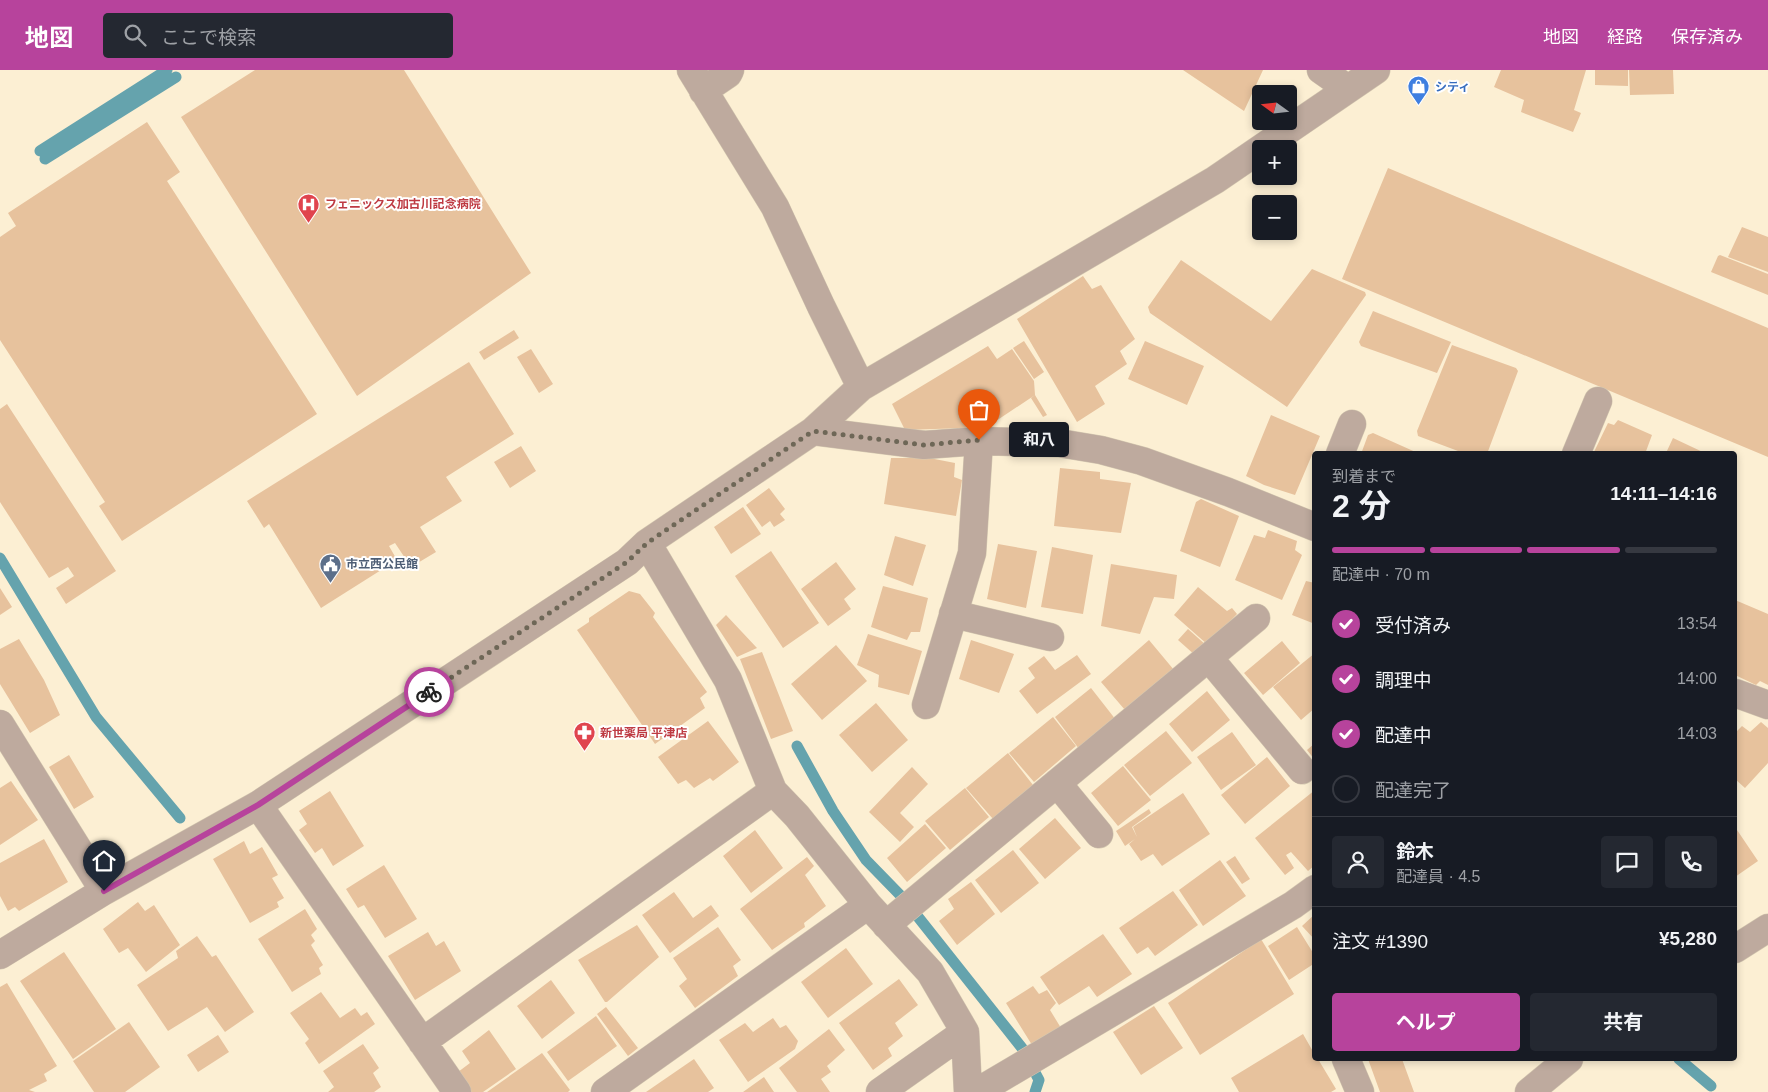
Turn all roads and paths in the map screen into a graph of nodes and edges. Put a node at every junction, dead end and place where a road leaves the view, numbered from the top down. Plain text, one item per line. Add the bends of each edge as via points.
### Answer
1 (730, 70) edge
2 (1321, 70) edge
3 (1376, 70) edge
4 (697, 80) edge
5 (1348, 89) junction
6 (862, 387) junction
7 (1598, 401) dead end
8 (1352, 424) dead end
9 (813, 431) junction
10 (979, 440) junction
11 (1341, 451) edge
12 (1577, 451) edge
13 (1312, 521) edge
14 (647, 543) junction
15 (953, 614) junction
16 (1256, 618) dead end
17 (1050, 637) dead end
18 (1209, 658) junction
19 (1737, 694) edge
20 (926, 705) dead end
21 (1768, 705) edge
22 (0, 724) edge
23 (1302, 770) dead end
24 (1057, 783) junction
25 (773, 791) junction
26 (258, 805) junction
27 (1099, 834) dead end
28 (104, 891) junction
29 (1312, 891) edge
30 (868, 905) junction
31 (900, 914) junction
32 (1768, 928) edge
33 (1737, 948) edge
34 (0, 955) edge
35 (965, 1032) junction
36 (422, 1042) junction
37 (1347, 1061) edge
38 (1567, 1061) edge
39 (457, 1092) edge
40 (605, 1092) edge
41 (880, 1092) edge
42 (968, 1092) edge
43 (977, 1092) edge
44 (1360, 1092) edge
45 (1529, 1092) edge

1 - 4 street via 728,74
2 - 5 street
3 - 5 street
4 - 6 street via 775,207
5 - 6 street via 1215,180
6 - 9 street
7 - 12 street
8 - 11 street
9 - 10 street via 924,445
9 - 14 street
10 - 13 street via 1059,443 1109,452
10 - 15 street via 972,553
14 - 25 street via 728,680
14 - 26 street via 627,562
15 - 17 street
15 - 20 street
16 - 18 street
18 - 23 street
18 - 24 street
19 - 21 street
22 - 28 street
24 - 27 street
24 - 31 street
25 - 30 street
25 - 36 street
26 - 28 street
26 - 36 street
28 - 34 street
29 - 43 street
30 - 31 street
30 - 40 street
31 - 35 street
32 - 33 street
35 - 41 street
35 - 42 street
36 - 39 street
37 - 44 street
38 - 45 street

